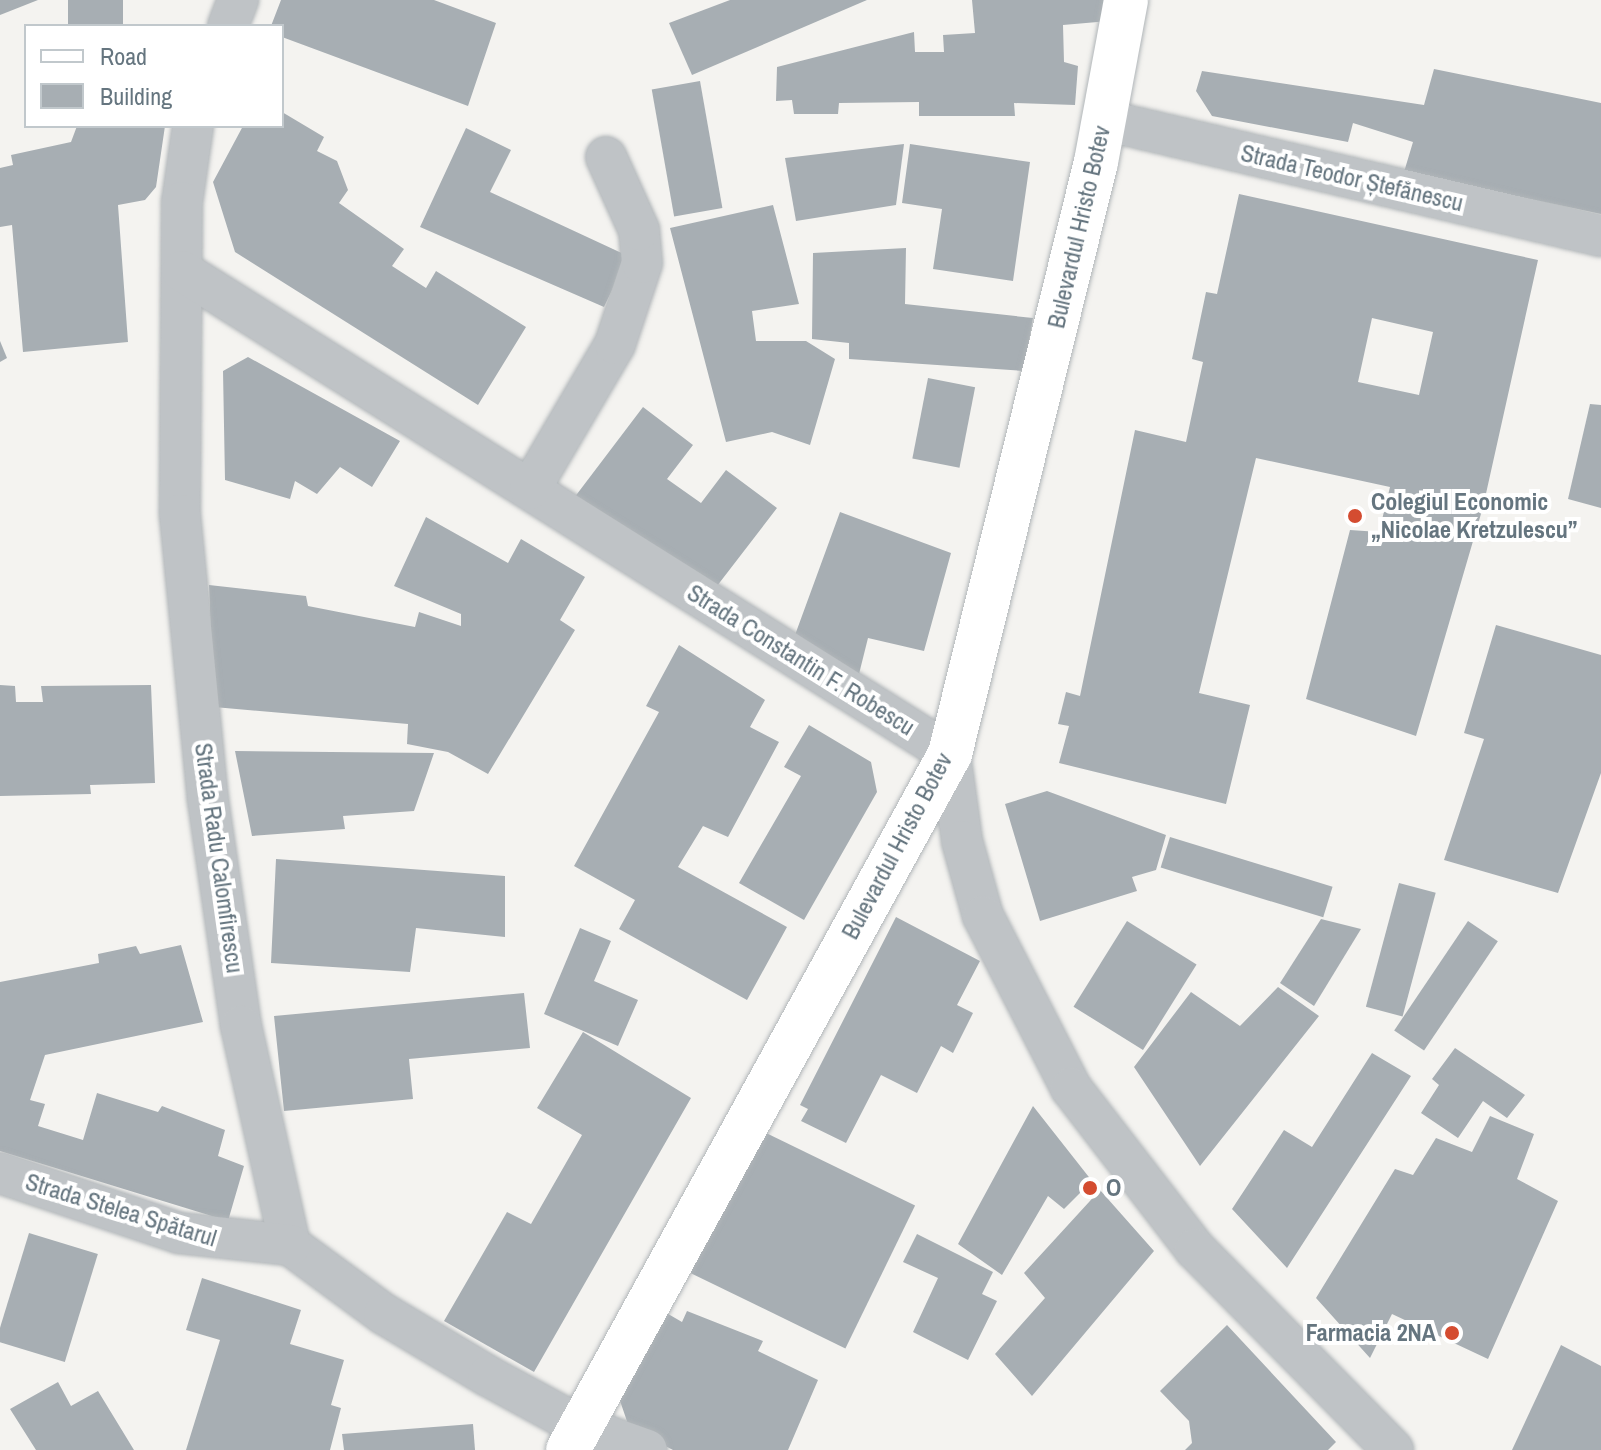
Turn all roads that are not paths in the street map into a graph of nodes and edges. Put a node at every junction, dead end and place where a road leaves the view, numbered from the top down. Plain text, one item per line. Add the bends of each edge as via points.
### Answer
1 (238, 0) edge
2 (1126, 0) edge
3 (229, 24) edge
4 (1104, 120) junction
5 (193, 128) edge
6 (606, 157) dead end
7 (1601, 236) edge
8 (182, 271) junction
9 (530, 489) junction
10 (950, 754) junction
11 (0, 1173) edge
12 (290, 1245) junction
13 (574, 1438) edge
14 (647, 1450) edge
15 (1393, 1450) edge

1 - 3 street
2 - 4 street, Bulevardul Hristo Botev
4 - 7 street, Strada Teodor Ștefănescu
4 - 10 street, Bulevardul Hristo Botev
5 - 8 street, Strada Radu Calomfirescu via 185,159
6 - 9 street via 639,230 639,275 599,377
8 - 9 street, Strada Constantin F. Robescu
8 - 12 street, Strada Radu Calomfirescu via 180,515 208,800 241,1026
9 - 10 street, Strada Constantin F. Robescu
10 - 13 street, Bulevardul Hristo Botev
10 - 15 street via 962,841 983,916 1071,1088 1195,1249
11 - 12 street, Strada Stelea Spătarul via 179,1233
12 - 13 street via 384,1314
13 - 14 street

